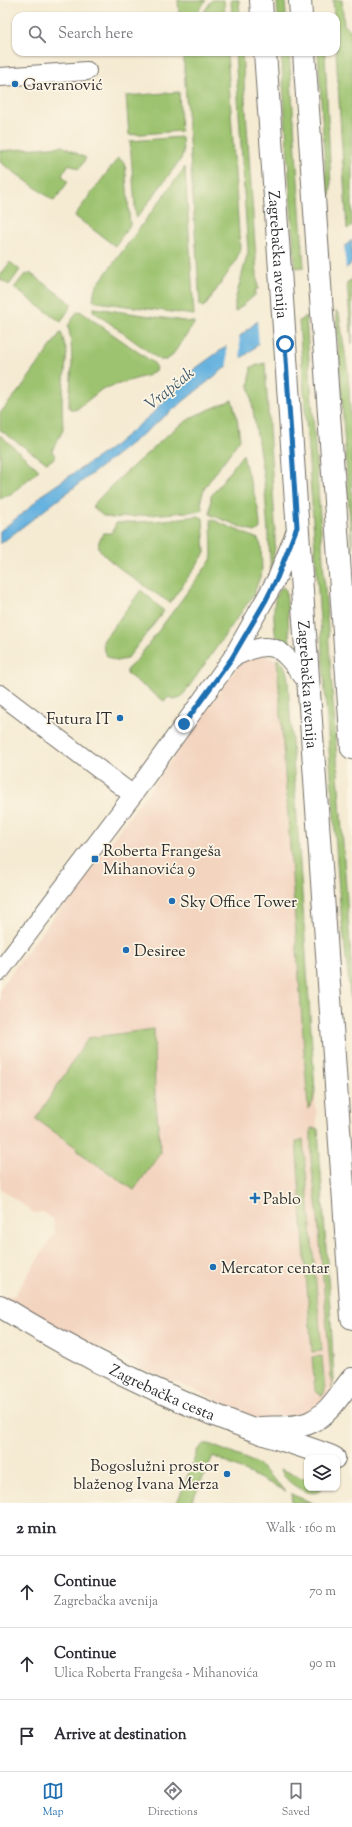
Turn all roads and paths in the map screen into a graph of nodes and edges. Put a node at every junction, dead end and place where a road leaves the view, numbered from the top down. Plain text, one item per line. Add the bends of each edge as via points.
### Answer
1 (261, 0) edge
2 (300, 0) edge
3 (262, 12) edge
4 (301, 12) edge
5 (265, 56) edge
6 (304, 56) edge
7 (87, 71) dead end
8 (0, 77) edge
9 (297, 527) junction
10 (232, 658) junction
11 (308, 683) junction
12 (0, 694) edge
13 (352, 748) edge
14 (133, 795) junction
15 (0, 971) edge
16 (0, 1306) edge
17 (352, 1318) edge
18 (352, 1379) edge
19 (248, 1428) junction
20 (325, 1455) edge
21 (340, 1460) edge
22 (352, 1465) edge

1 - 3 main road
2 - 4 main road
5 - 9 main road, Zagrebačka avenija
6 - 13 main road
7 - 8 street
9 - 10 street via 277,578
9 - 11 main road, Zagrebačka avenija
10 - 11 street via 256,647 270,646 284,654
10 - 14 street
11 - 17 main road, Zagrebačka avenija
12 - 14 street
14 - 15 street
16 - 19 main road, Zagrebačka cesta via 71,1348 184,1402
18 - 19 main road via 324,1414 310,1423
19 - 20 main road, Zagrebačka cesta
21 - 22 main road, Zagrebačka cesta

